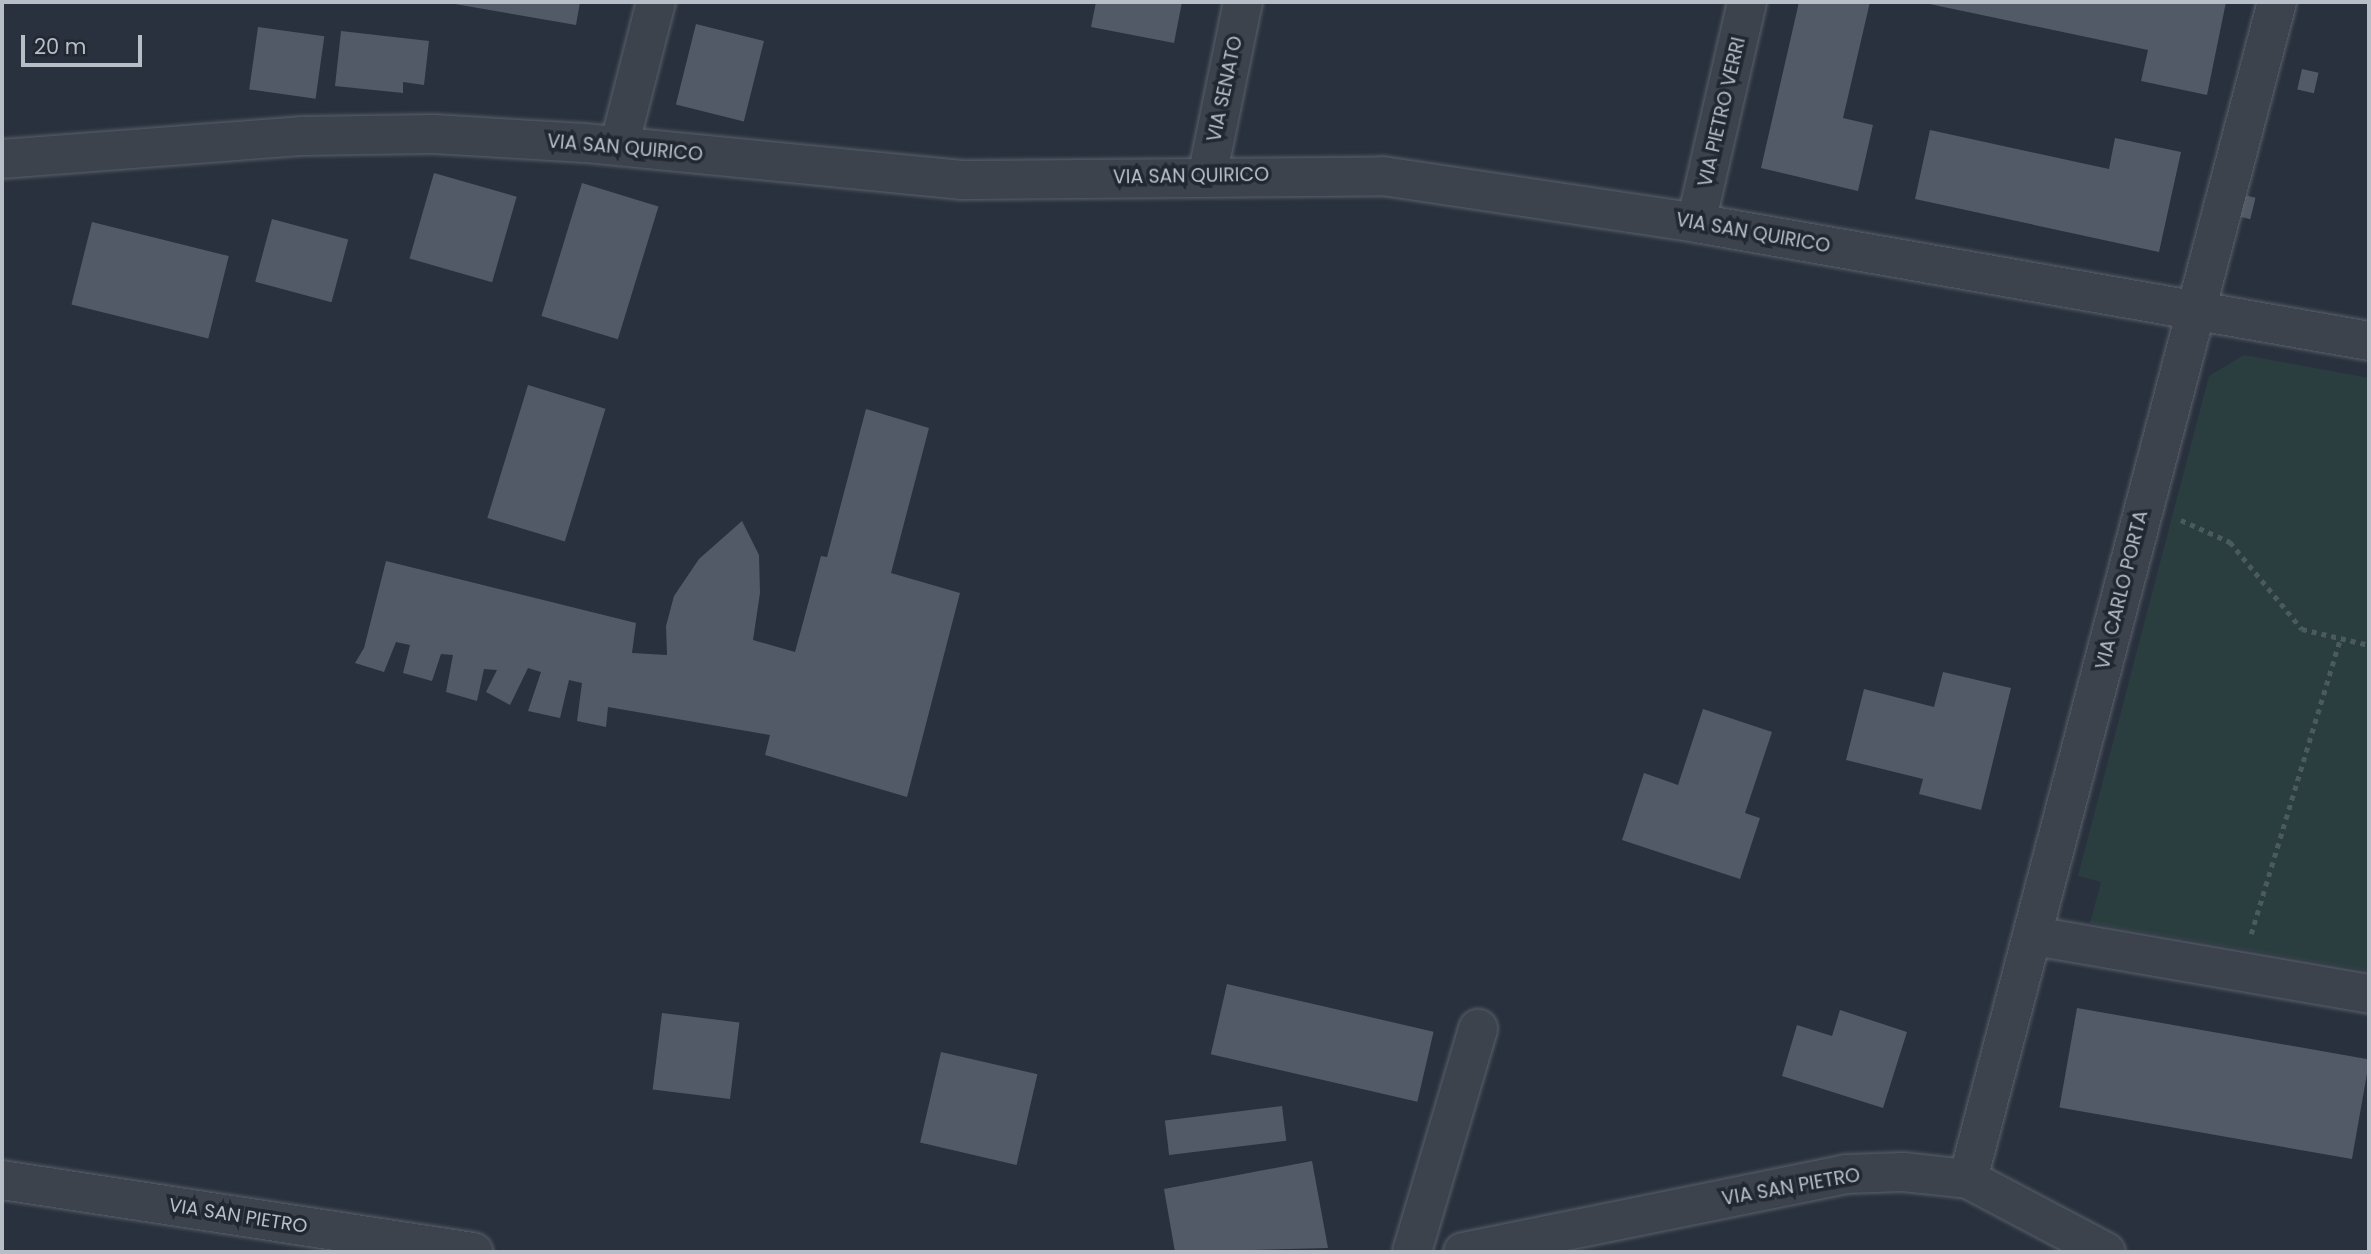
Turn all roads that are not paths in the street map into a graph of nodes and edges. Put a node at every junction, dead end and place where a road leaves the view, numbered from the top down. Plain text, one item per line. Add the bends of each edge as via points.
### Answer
1 (656, 2) edge
2 (1243, 2) edge
3 (1747, 2) edge
4 (2277, 2) edge
5 (619, 146) junction
6 (2, 159) edge
7 (1207, 177) junction
8 (1696, 223) junction
9 (2193, 308) junction
10 (2369, 341) edge
11 (2034, 936) junction
12 (2369, 994) edge
13 (1478, 1030) dead end
14 (1968, 1179) junction
15 (2, 1180) edge
16 (474, 1252) edge
17 (1412, 1252) edge
18 (1462, 1252) edge
19 (2106, 1252) edge

1 - 5 street
2 - 7 street, VIA SENATO
3 - 8 street, VIA PIETRO VERRI
4 - 9 street, VIA CARLO PORTA
5 - 6 street, VIA SAN QUIRICO via 433,134 303,136
5 - 7 street, VIA SAN QUIRICO via 961,180
7 - 8 street, VIA SAN QUIRICO via 1383,176
8 - 9 street, VIA SAN QUIRICO
9 - 10 street, VIA SAN QUIRICO
9 - 11 street, VIA CARLO PORTA
11 - 12 street
11 - 14 street, VIA CARLO PORTA
13 - 17 street
14 - 18 street, VIA SAN PIETRO via 1903,1172 1846,1174
14 - 19 street, VIA SAN PIETRO
15 - 16 street, VIA SAN PIETRO

